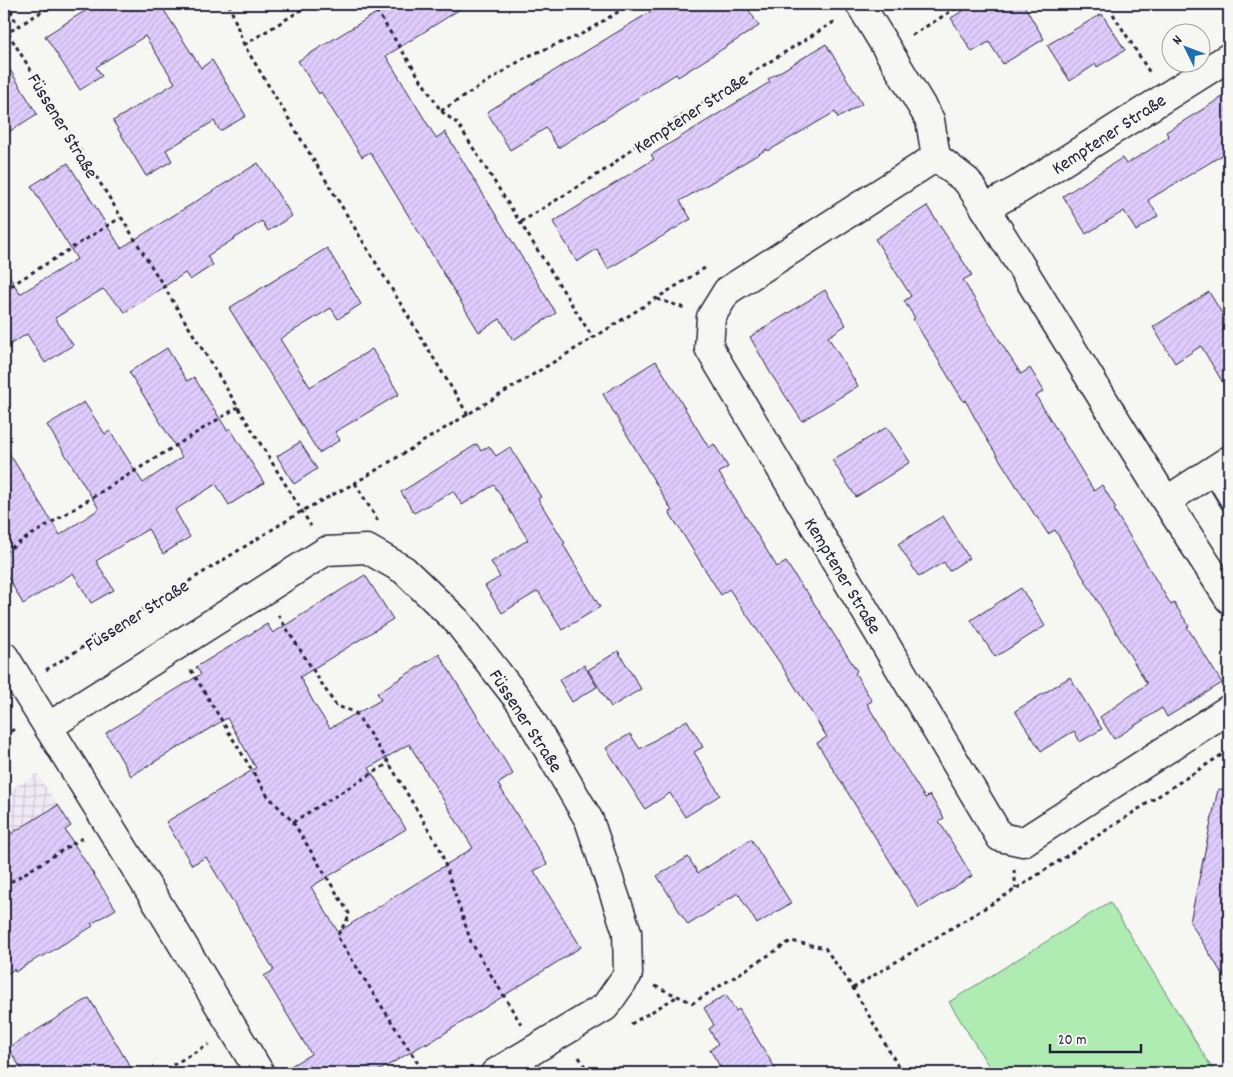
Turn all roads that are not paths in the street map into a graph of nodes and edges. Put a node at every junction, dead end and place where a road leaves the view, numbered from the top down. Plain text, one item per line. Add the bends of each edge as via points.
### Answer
1 (860, 5) edge
2 (1229, 57) edge
3 (936, 157) junction
4 (985, 208) junction
5 (1219, 466) edge
6 (1166, 501) junction
7 (1229, 503) edge
8 (1229, 599) edge
9 (4, 656) edge
10 (1229, 709) edge
11 (48, 727) junction
12 (260, 1073) edge
13 (494, 1073) edge

1 - 3 street via 930,120
2 - 4 street, Kemptener Straße
3 - 4 street via 967,181
3 - 10 street, Kemptener Straße via 727,291 711,317 709,348 1000,837 1023,842
4 - 6 street
5 - 6 street
5 - 7 lane
6 - 8 street
9 - 11 street
11 - 12 street
11 - 13 street, Füssener Straße via 326,551 367,549 404,570 457,620 521,703 589,820 627,932 628,974 605,1007

